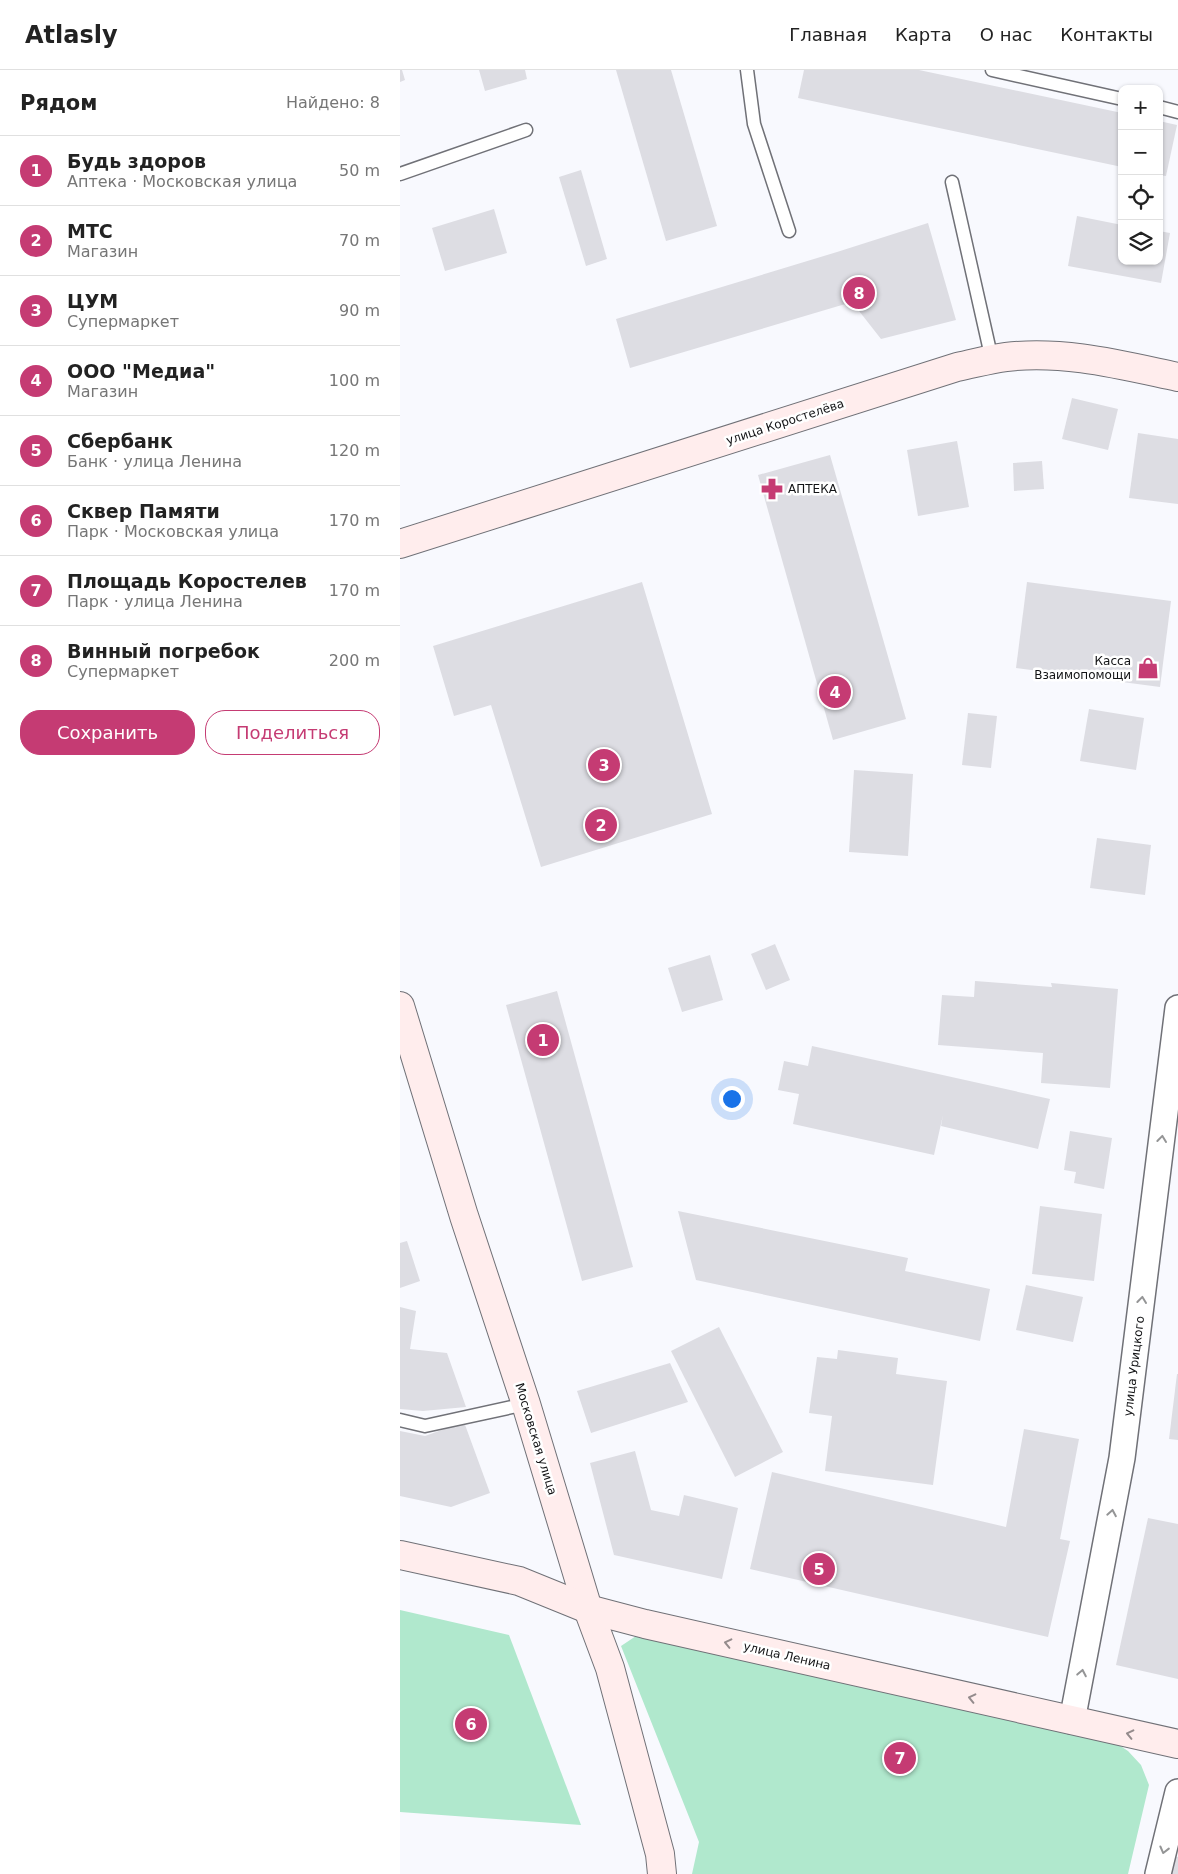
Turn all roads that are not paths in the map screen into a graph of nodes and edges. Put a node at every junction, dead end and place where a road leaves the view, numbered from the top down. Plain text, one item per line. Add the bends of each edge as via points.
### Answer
1 (747, 70) edge
2 (992, 70) edge
3 (1118, 98) edge
4 (1163, 108) edge
5 (1178, 112) edge
6 (526, 130) dead end
7 (400, 174) edge
8 (952, 182) dead end
9 (789, 231) dead end
10 (992, 360) junction
11 (1178, 377) edge
12 (400, 544) edge
13 (400, 1006) edge
14 (1178, 1008) edge
15 (526, 1404) junction
16 (400, 1420) edge
17 (400, 1555) edge
18 (588, 1610) junction
19 (1072, 1721) junction
20 (1178, 1744) edge
21 (1178, 1792) edge
22 (662, 1874) edge
23 (1158, 1874) edge

1 - 9 lane via 754,124
2 - 3 lane
4 - 5 lane
6 - 7 lane
8 - 10 lane
10 - 11 street, улица Коростелёва via 1052,355
10 - 12 street, улица Коростелёва via 957,367
13 - 15 street, Московская улица
19 -> 14 street, улица Урицкого via 1122,1458
15 - 16 lane via 425,1426
15 - 18 street, Московская улица
17 - 18 street, улица Ленина via 519,1582
19 -> 18 street, улица Ленина
18 - 22 street, Московская улица via 610,1668 660,1854
20 -> 19 street, улица Ленина
21 -> 23 street

